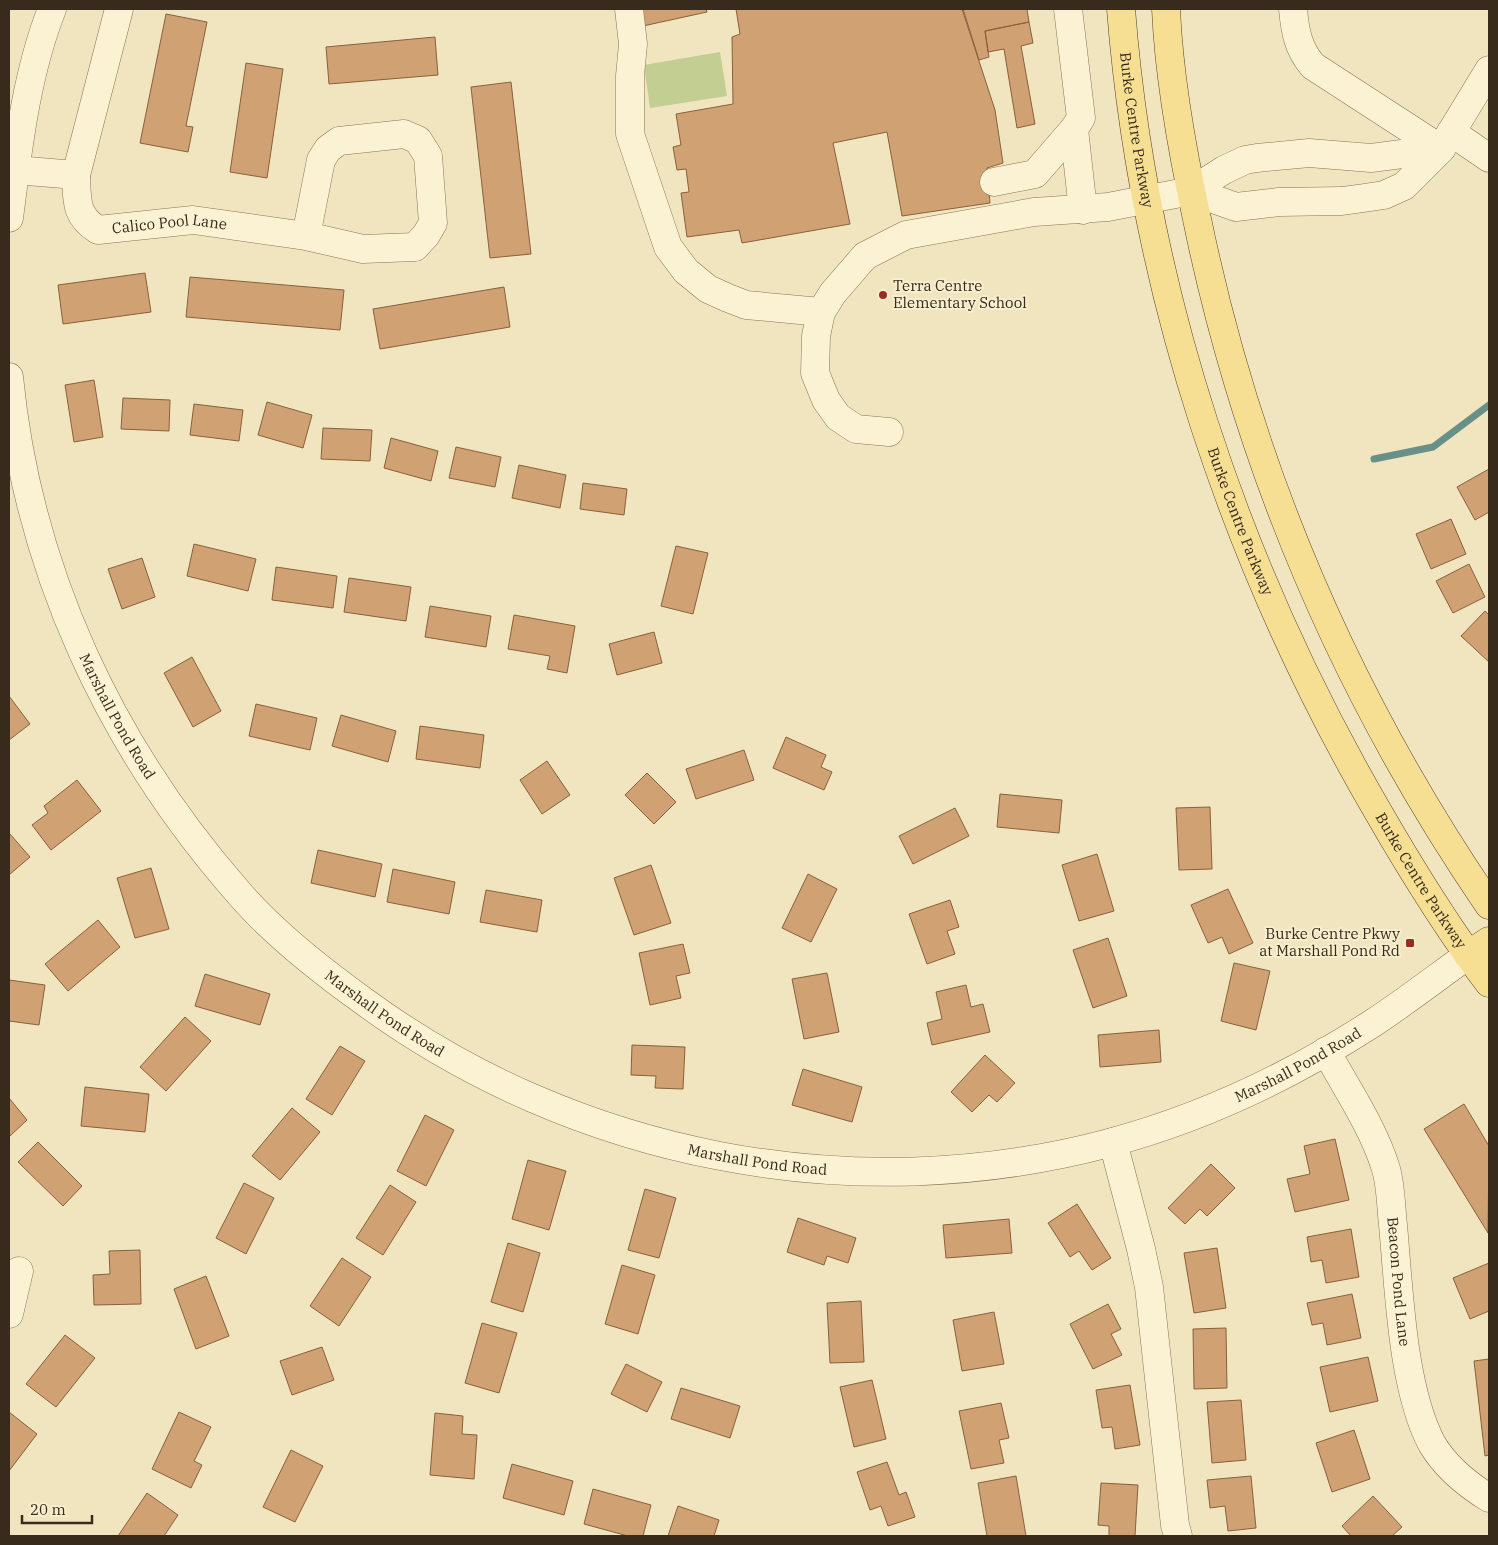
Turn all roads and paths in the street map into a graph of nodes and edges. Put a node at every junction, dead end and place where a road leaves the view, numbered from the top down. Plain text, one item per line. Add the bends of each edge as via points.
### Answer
1 (52, 9) edge
2 (119, 9) edge
3 (629, 9) edge
4 (1068, 9) edge
5 (1121, 9) edge
6 (1166, 9) edge
7 (1293, 9) edge
8 (1489, 70) edge
9 (1074, 129) junction
10 (1446, 140) junction
11 (1489, 158) edge
12 (15, 170) junction
13 (76, 175) junction
14 (994, 182) dead end
15 (1191, 191) junction
16 (1146, 198) junction
17 (1083, 210) junction
18 (9, 218) edge
19 (306, 236) junction
20 (821, 312) junction
21 (9, 377) edge
22 (890, 432) dead end
23 (1489, 905) edge
24 (1479, 948) edge
25 (1489, 983) edge
26 (1326, 1052) junction
27 (1113, 1142) junction
28 (19, 1271) dead end
29 (9, 1314) edge
30 (1489, 1498) edge
31 (1178, 1536) edge

1 - 12 street via 30,84
2 - 13 street, Calico Pool Lane
3 - 20 street via 633,44 630,134 668,247 686,271 708,289 728,298 746,305
4 - 9 street via 1081,118
5 - 16 main road, Burke Centre Parkway
6 - 15 main road via 1178,115
7 - 10 street via 1295,32 1303,54 1313,66
8 - 10 street
9 - 14 street via 1035,174
9 - 17 street
10 - 11 street
10 - 15 street via 1371,158 1309,153 1244,160
10 - 15 street via 1404,186 1384,195 1342,201 1279,202 1236,207
12 - 13 street
12 - 18 street
13 - 19 street, Calico Pool Lane via 77,204 85,222 98,230 193,220
15 - 16 street
15 - 23 main road via 1210,281 1240,394 1316,597 1392,750
16 - 17 street
16 - 24 main road, Burke Centre Parkway via 1170,304 1205,428 1235,517 1280,625 1340,747 1404,856
17 - 20 street via 1034,212 906,234 865,256
19 - 19 street, Calico Pool Lane via 321,160 328,149 339,140 404,134 418,140 428,156 432,223 415,247 363,249
20 - 22 street via 816,336 815,373 826,400 838,417 856,429
21 - 27 street, Marshall Pond Road via 21,466 45,557 90,672 147,774 240,896 320,968 382,1015 465,1066 560,1110 622,1133 728,1158 796,1168 881,1174 980,1167 1074,1152
24 - 25 main road, Burke Centre Parkway
24 - 26 street, Marshall Pond Road
26 - 27 street, Marshall Pond Road via 1219,1106
26 - 30 street, Beacon Pond Lane via 1364,1117 1386,1170 1404,1334 1415,1401 1433,1445 1456,1473
27 - 31 street via 1149,1287
28 - 29 street

